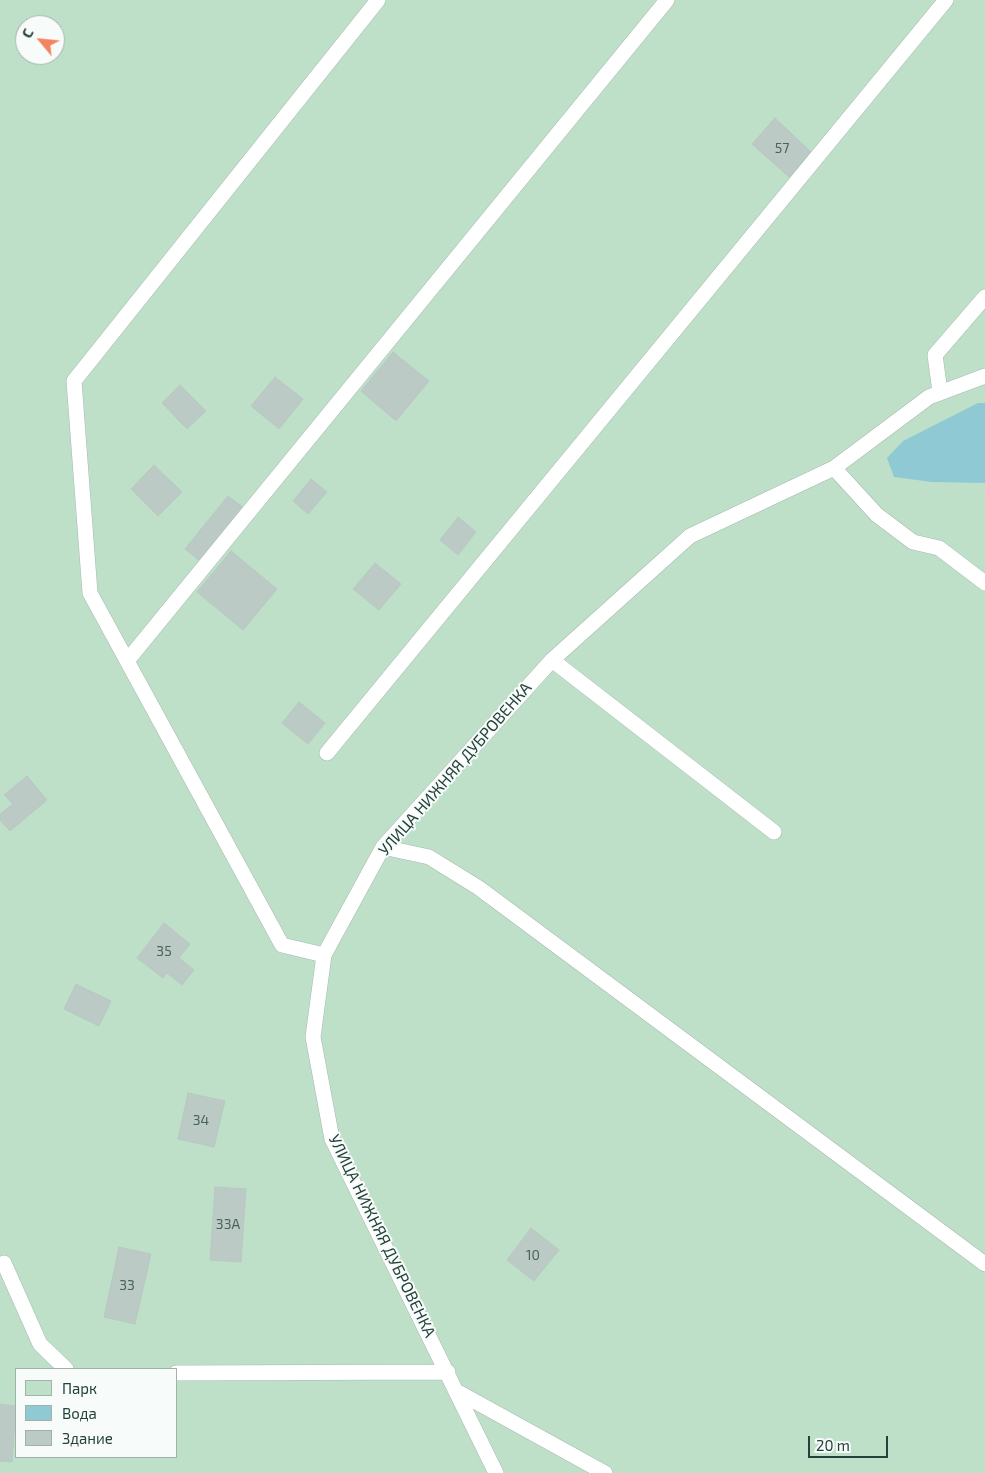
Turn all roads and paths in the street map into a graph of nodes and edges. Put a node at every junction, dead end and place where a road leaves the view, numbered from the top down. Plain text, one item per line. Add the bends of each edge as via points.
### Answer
1 (378, 0) edge
2 (667, 0) edge
3 (946, 0) edge
4 (985, 297) edge
5 (985, 376) edge
6 (940, 392) junction
7 (834, 468) junction
8 (985, 583) edge
9 (552, 660) junction
10 (127, 661) junction
11 (327, 753) dead end
12 (774, 832) dead end
13 (383, 846) junction
14 (324, 955) junction
15 (4, 1262) dead end
16 (985, 1264) edge
17 (65, 1368) edge
18 (448, 1372) junction
19 (178, 1373) edge
20 (458, 1392) junction
21 (496, 1473) edge
22 (605, 1473) edge

1 - 10 lane via 74,381 90,593
2 - 10 lane
3 - 11 lane
4 - 6 lane via 935,355
5 - 6 lane, УЛИЦА НИЖНЯЯ ДУБРОВЕНКА
6 - 7 lane, УЛИЦА НИЖНЯЯ ДУБРОВЕНКА
7 - 8 lane via 877,515 913,542 939,548
7 - 9 lane, УЛИЦА НИЖНЯЯ ДУБРОВЕНКА via 690,536
9 - 12 lane
9 - 13 lane, УЛИЦА НИЖНЯЯ ДУБРОВЕНКА
10 - 14 lane via 282,945
13 - 14 lane, УЛИЦА НИЖНЯЯ ДУБРОВЕНКА
13 - 16 lane via 429,857 479,888
14 - 18 lane, УЛИЦА НИЖНЯЯ ДУБРОВЕНКА via 313,1036 332,1139
15 - 17 lane via 40,1344
18 - 19 lane
18 - 20 lane, УЛИЦА НИЖНЯЯ ДУБРОВЕНКА
20 - 21 lane, УЛИЦА НИЖНЯЯ ДУБРОВЕНКА
20 - 22 lane

